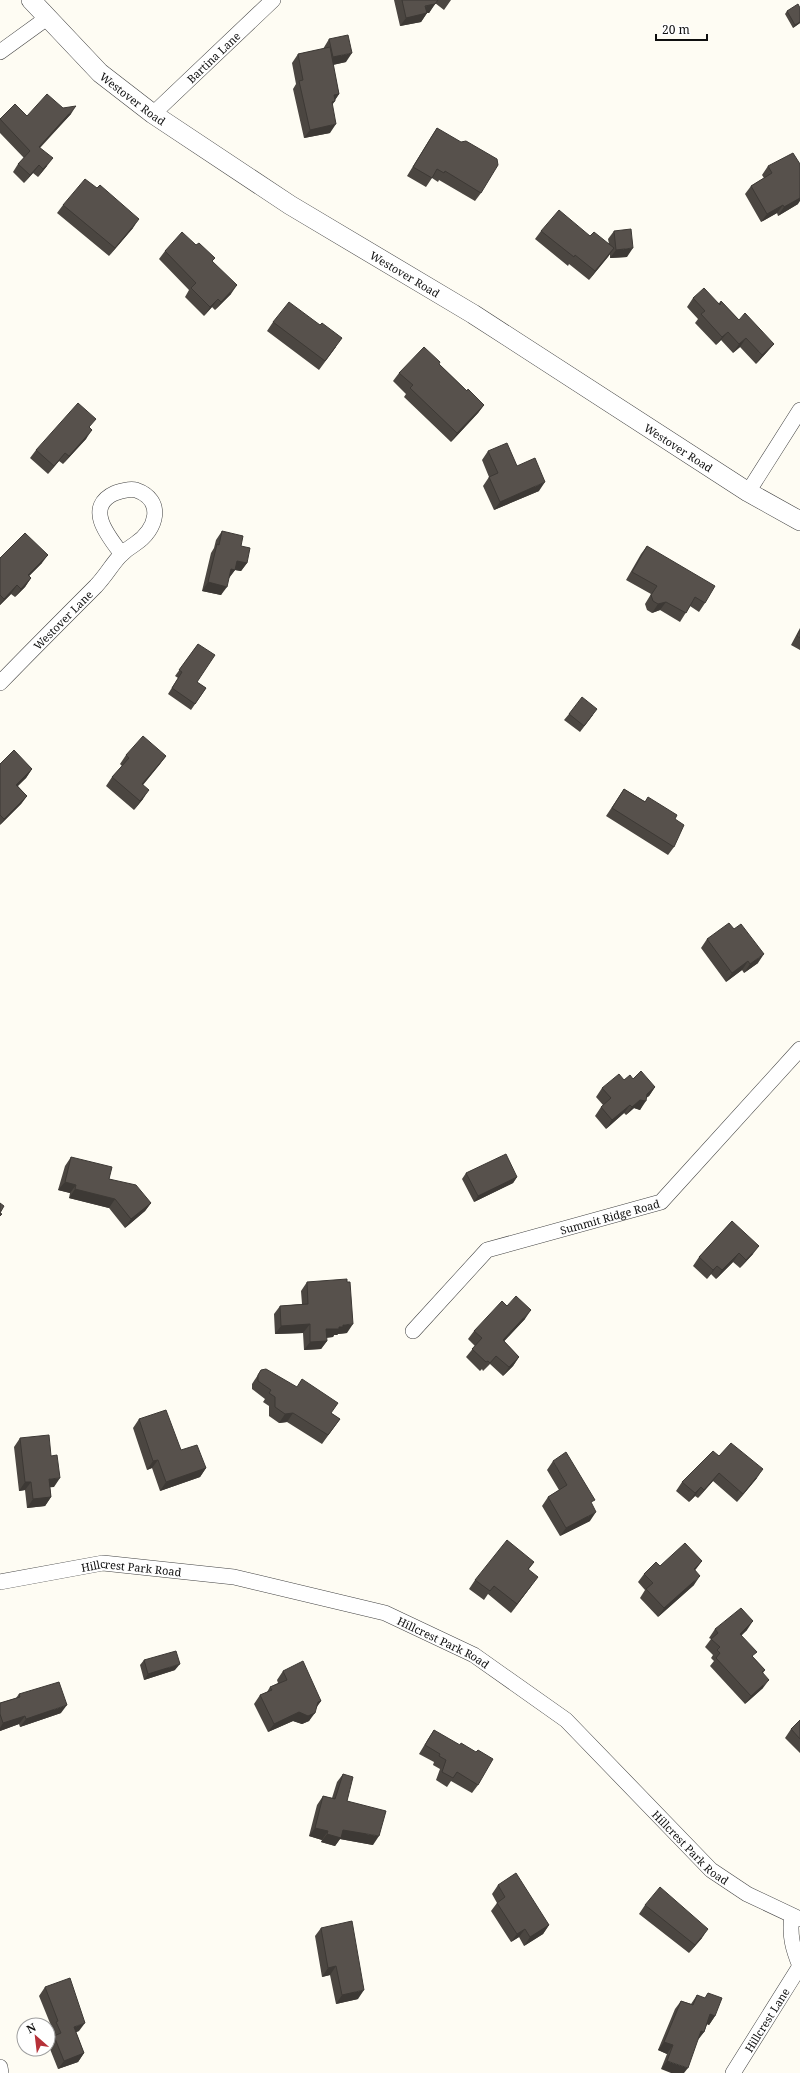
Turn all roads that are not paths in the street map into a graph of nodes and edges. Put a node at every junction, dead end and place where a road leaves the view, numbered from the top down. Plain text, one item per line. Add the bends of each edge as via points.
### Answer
1 (31, 0) edge
2 (273, 0) edge
3 (47, 18) junction
4 (0, 52) edge
5 (153, 114) junction
6 (800, 410) edge
7 (748, 492) junction
8 (800, 521) edge
9 (121, 553) dead end
10 (0, 683) edge
11 (800, 1048) edge
12 (413, 1331) dead end
13 (0, 1582) edge
14 (796, 1918) edge
15 (800, 1966) edge
16 (0, 2067) edge
17 (1, 2073) edge
18 (733, 2073) edge

1 - 3 street, Westover Road
2 - 5 street, Bartina Lane
3 - 4 street
3 - 5 street, Westover Road via 100,73
5 - 7 street, Westover Road via 290,205 473,314
6 - 7 street
7 - 8 street, Westover Road
9 - 10 street, Westover Lane via 98,584
11 - 12 street, Summit Ridge Road via 661,1202 487,1250
13 - 14 street, Hillcrest Park Road via 103,1563 234,1577 385,1613 474,1655 566,1720 711,1870 747,1894
14 - 15 street, Hillcrest Lane via 790,1930
15 - 18 street, Hillcrest Lane
16 - 17 street

